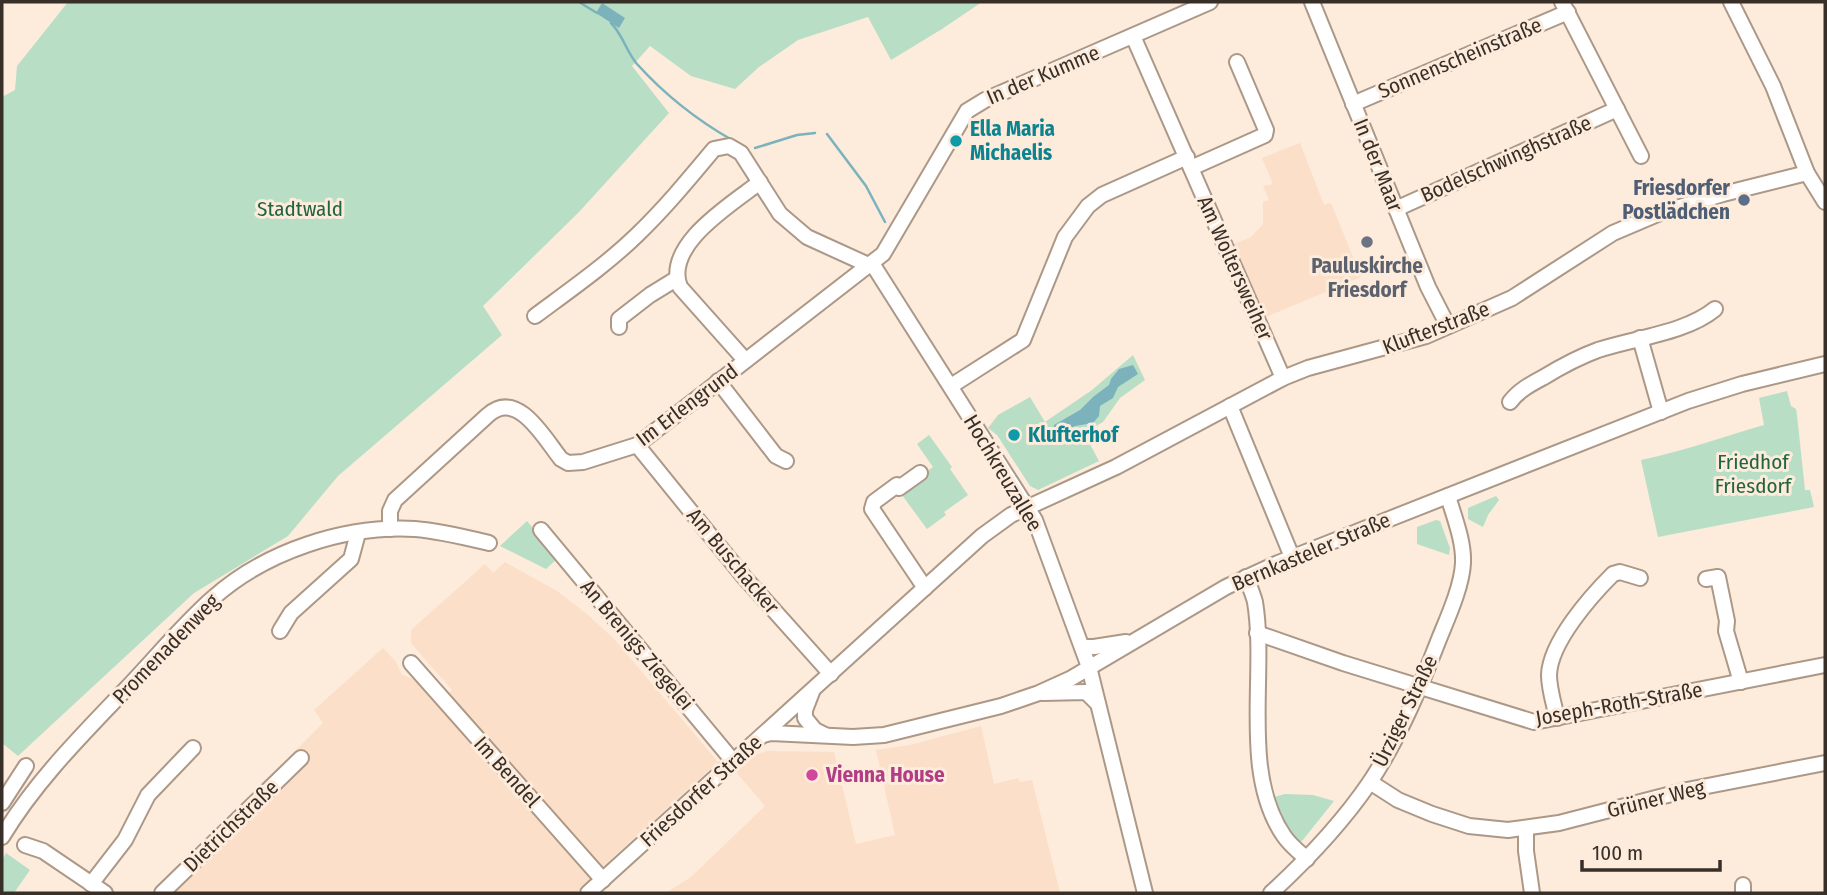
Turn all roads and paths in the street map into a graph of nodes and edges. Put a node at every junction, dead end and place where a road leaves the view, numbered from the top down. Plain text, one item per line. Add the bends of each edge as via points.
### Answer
1 (1210, 2) edge
2 (1312, 2) edge
3 (1731, 2) edge
4 (1565, 7) edge
5 (1133, 36) junction
6 (1237, 62) dead end
7 (1353, 104) junction
8 (1617, 108) junction
9 (1641, 156) dead end
10 (1189, 163) junction
11 (1807, 173) junction
12 (760, 182) junction
13 (1825, 199) edge
14 (1395, 209) junction
15 (868, 264) junction
16 (676, 279) junction
17 (1715, 309) dead end
18 (534, 316) dead end
19 (1448, 326) junction
20 (619, 327) dead end
21 (1640, 338) junction
22 (746, 360) junction
23 (1825, 364) edge
24 (1283, 378) junction
25 (718, 381) junction
26 (951, 386) junction
27 (1510, 402) dead end
28 (1230, 407) junction
29 (1661, 412) junction
30 (637, 446) junction
31 (786, 461) dead end
32 (920, 473) dead end
33 (1448, 496) junction
34 (1027, 507) junction
35 (390, 529) junction
36 (541, 530) dead end
37 (358, 533) junction
38 (489, 543) dead end
39 (1292, 557) junction
40 (1246, 577) junction
41 (1640, 578) dead end
42 (1706, 579) dead end
43 (925, 588) junction
44 (280, 631) dead end
45 (1257, 633) junction
46 (1135, 641) junction
47 (1082, 647) junction
48 (411, 663) dead end
49 (1825, 665) edge
50 (1089, 667) junction
51 (831, 674) junction
52 (1741, 682) junction
53 (1420, 686) junction
54 (814, 688) junction
55 (1039, 693) junction
56 (1099, 705) junction
57 (1557, 718) junction
58 (763, 735) junction
59 (828, 736) junction
60 (193, 748) dead end
61 (301, 758) dead end
62 (733, 761) junction
63 (1825, 763) edge
64 (26, 766) dead end
65 (1370, 782) junction
66 (2, 803) edge
67 (7, 818) edge
68 (1526, 829) junction
69 (2, 837) edge
70 (25, 845) dead end
71 (1307, 859) junction
72 (603, 880) junction
73 (91, 884) junction
74 (105, 893) edge
75 (162, 893) edge
76 (588, 893) edge
77 (1145, 893) edge
78 (1271, 893) edge
79 (1532, 893) edge

1 - 5 street, In der Kumme
2 - 7 street, In der Maar
3 - 11 street via 1773,86
4 - 7 street, Sonnenscheinstraße
4 - 8 street
5 - 10 street, Am Woltersweiher
5 - 15 street, In der Kumme via 967,111 885,251
6 - 10 street via 1265,135
7 - 14 street, In der Maar
8 - 9 street
8 - 14 street, Bodelschwinghstraße
10 - 24 street, Am Woltersweiher
10 - 26 street via 1102,195 1079,216 1065,237 1023,340
11 - 13 street
11 - 19 street, Klufterstraße via 1660,213 1613,233 1512,298
12 - 15 street, Hochkreuzallee via 780,214 807,237
12 - 16 street via 690,240
12 - 18 street, Hochkreuzallee via 741,153 729,146 714,149 636,236
14 - 19 street, In der Maar
15 - 22 street, Im Erlengrund
15 - 26 street, Hochkreuzallee via 879,273
16 - 20 street via 619,319
16 - 22 street
17 - 21 street via 1688,325
19 - 24 street, Klufterstraße
21 - 27 street via 1573,360 1518,392
21 - 29 street
22 - 25 street, Im Erlengrund
23 - 29 street, Bernkasteler Straße via 1742,384
24 - 28 street, Klufterstraße
25 - 30 street, Im Erlengrund
25 - 31 street via 776,456
26 - 34 street, Hochkreuzallee
28 - 34 street, Klufterstraße
28 - 39 street
29 - 33 street, Bernkasteler Straße
30 - 35 street, Im Erlengrund via 568,463 523,412 498,408 396,500 390,511
30 - 51 street, Am Buschacker
32 - 43 street via 877,500 872,509
33 - 39 street, Bernkasteler Straße
33 - 53 street, Ürziger Straße via 1463,567
34 - 43 street, Friesdorfer Straße via 982,537
34 - 47 street, Hochkreuzallee via 1039,527
35 - 37 street, Promenadenweg
35 - 38 street, Promenadenweg via 433,531
36 - 62 street, An Brenigs Ziegelei
37 - 44 street via 351,559 291,613
37 - 67 street, Promenadenweg via 272,558 212,598
39 - 40 street, Bernkasteler Straße
40 - 45 street
40 - 46 street, Bernkasteler Straße
41 - 57 street via 1613,574 1559,645 1549,673
42 - 52 street via 1718,577 1728,640
43 - 51 street, Friesdorfer Straße
45 - 53 street, Joseph-Roth-Straße
45 - 71 street via 1264,784 1284,836
46 - 47 street
46 - 50 street, Bernkasteler Straße
47 - 50 street, Hochkreuzallee
48 - 72 street, Im Bendel
49 - 52 street, Joseph-Roth-Straße
50 - 55 street, Bernkasteler Straße
50 - 56 street, Hochkreuzallee
51 - 54 street, Friesdorfer Straße
52 - 57 street, Joseph-Roth-Straße
53 - 57 street, Joseph-Roth-Straße via 1527,721
53 - 65 street, Ürziger Straße
54 - 58 street, Friesdorfer Straße
54 - 59 street via 805,718
55 - 56 street via 1086,692
55 - 59 street, Bernkasteler Straße via 893,733
56 - 77 street, Hochkreuzallee
58 - 59 street, Bernkasteler Straße
58 - 62 street, Friesdorfer Straße
60 - 73 street via 148,795 125,840
61 - 75 street, Dietrichstraße
62 - 72 street, Friesdorfer Straße
63 - 68 street, Grüner Weg
64 - 66 street
65 - 68 street, Grüner Weg via 1408,804 1464,824
65 - 71 street, Ürziger Straße
67 - 69 street, Promenadenweg
68 - 79 street
70 - 73 street via 43,851
71 - 78 street, Ürziger Straße
72 - 76 street, Friesdorfer Straße
73 - 74 street

